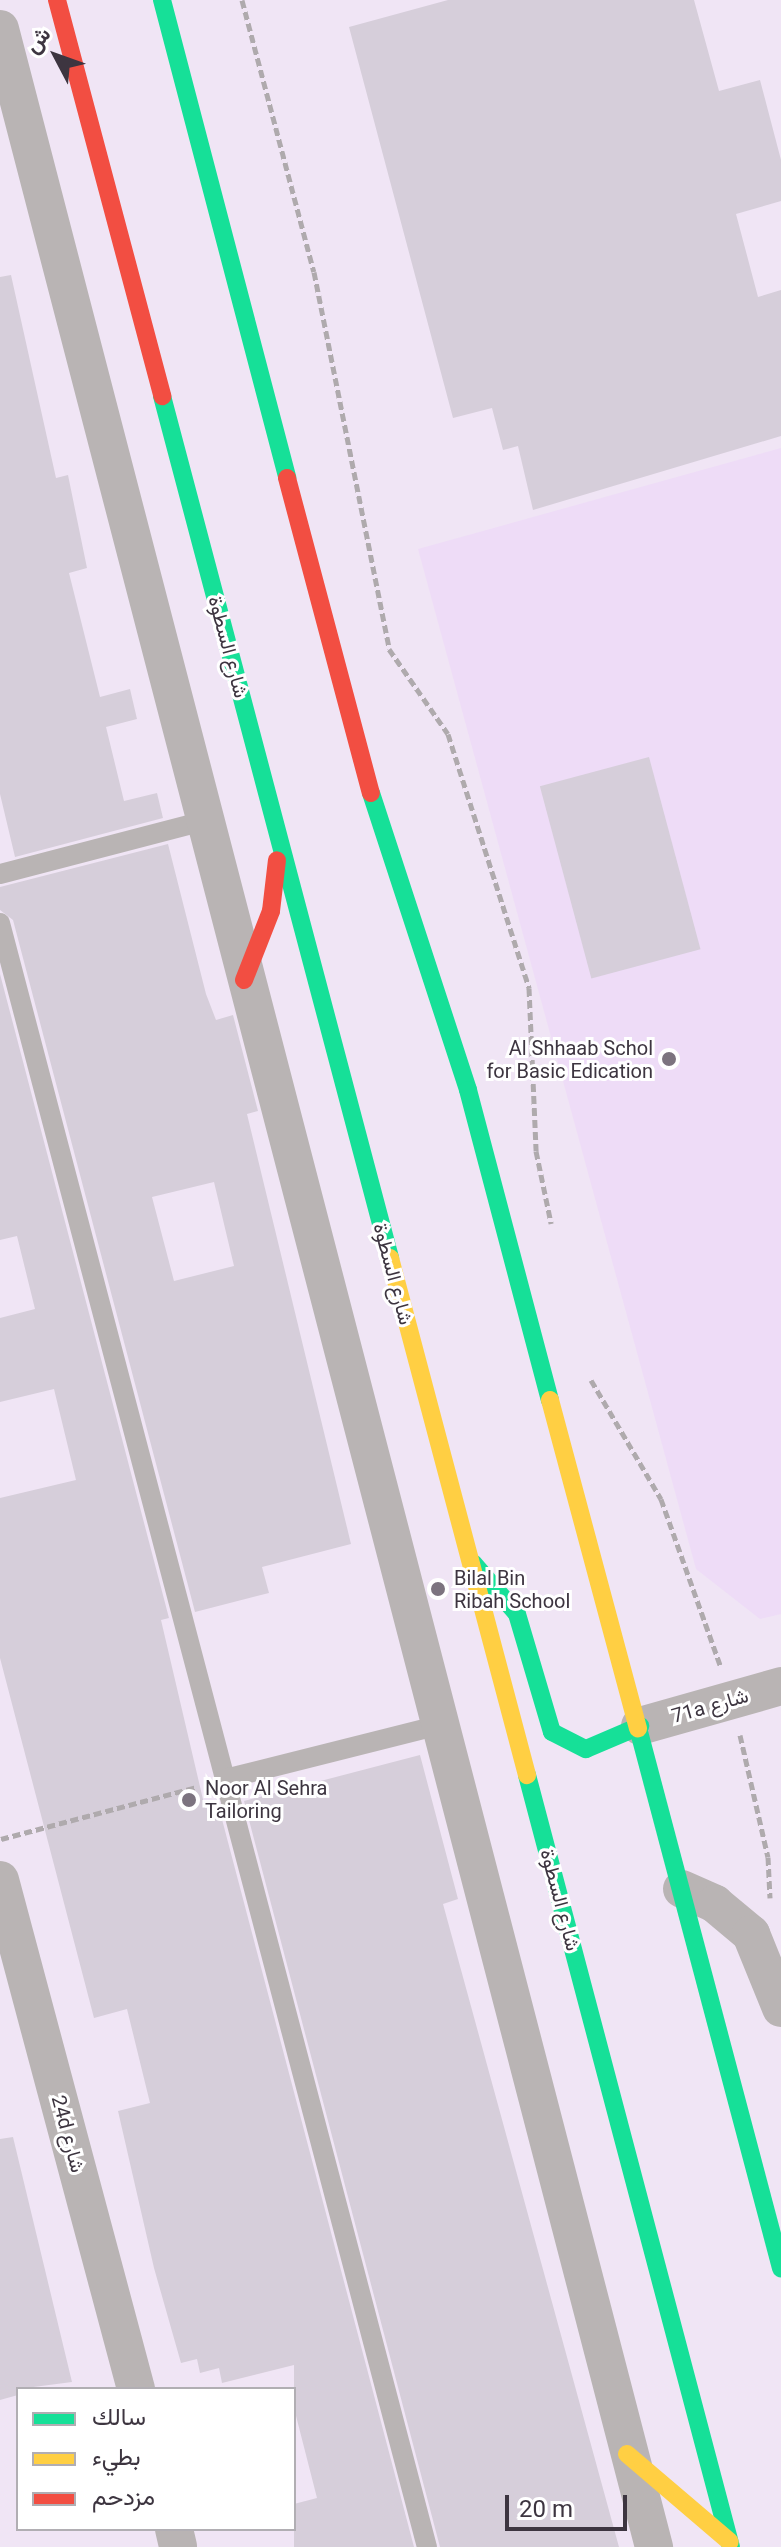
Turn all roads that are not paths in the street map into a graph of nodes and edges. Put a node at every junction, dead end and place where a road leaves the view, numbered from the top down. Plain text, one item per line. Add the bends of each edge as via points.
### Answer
1 (57, 0) edge
2 (162, 0) edge
3 (0, 29) edge
4 (204, 821) junction
5 (278, 837) junction
6 (0, 874) edge
7 (0, 923) edge
8 (244, 980) junction
9 (468, 1559) junction
10 (781, 1686) edge
11 (440, 1725) junction
12 (640, 1726) junction
13 (225, 1779) junction
14 (0, 1883) edge
15 (682, 1889) junction
16 (781, 2008) edge
17 (781, 2268) edge
18 (135, 2387) edge
19 (627, 2454) junction
20 (730, 2545) edge
21 (427, 2547) edge
22 (654, 2547) edge

1 - 5 main road, شارع السطوة
2 - 12 main road via 359,755 468,1090
3 - 4 street
4 - 6 lane
4 - 8 street
5 - 8 main road via 271,911
5 - 9 main road, شارع السطوة
7 - 13 lane
8 - 11 street
9 - 12 main road via 517,1614 552,1732 586,1749
9 - 20 main road, شارع السطوة
10 - 12 street, 71a شارع
11 - 13 lane
11 - 19 street
12 - 15 main road
13 - 21 lane
14 - 18 street, 24d شارع
15 - 16 street via 715,1904 751,1934
15 - 17 main road
19 - 20 main road
19 - 22 street

